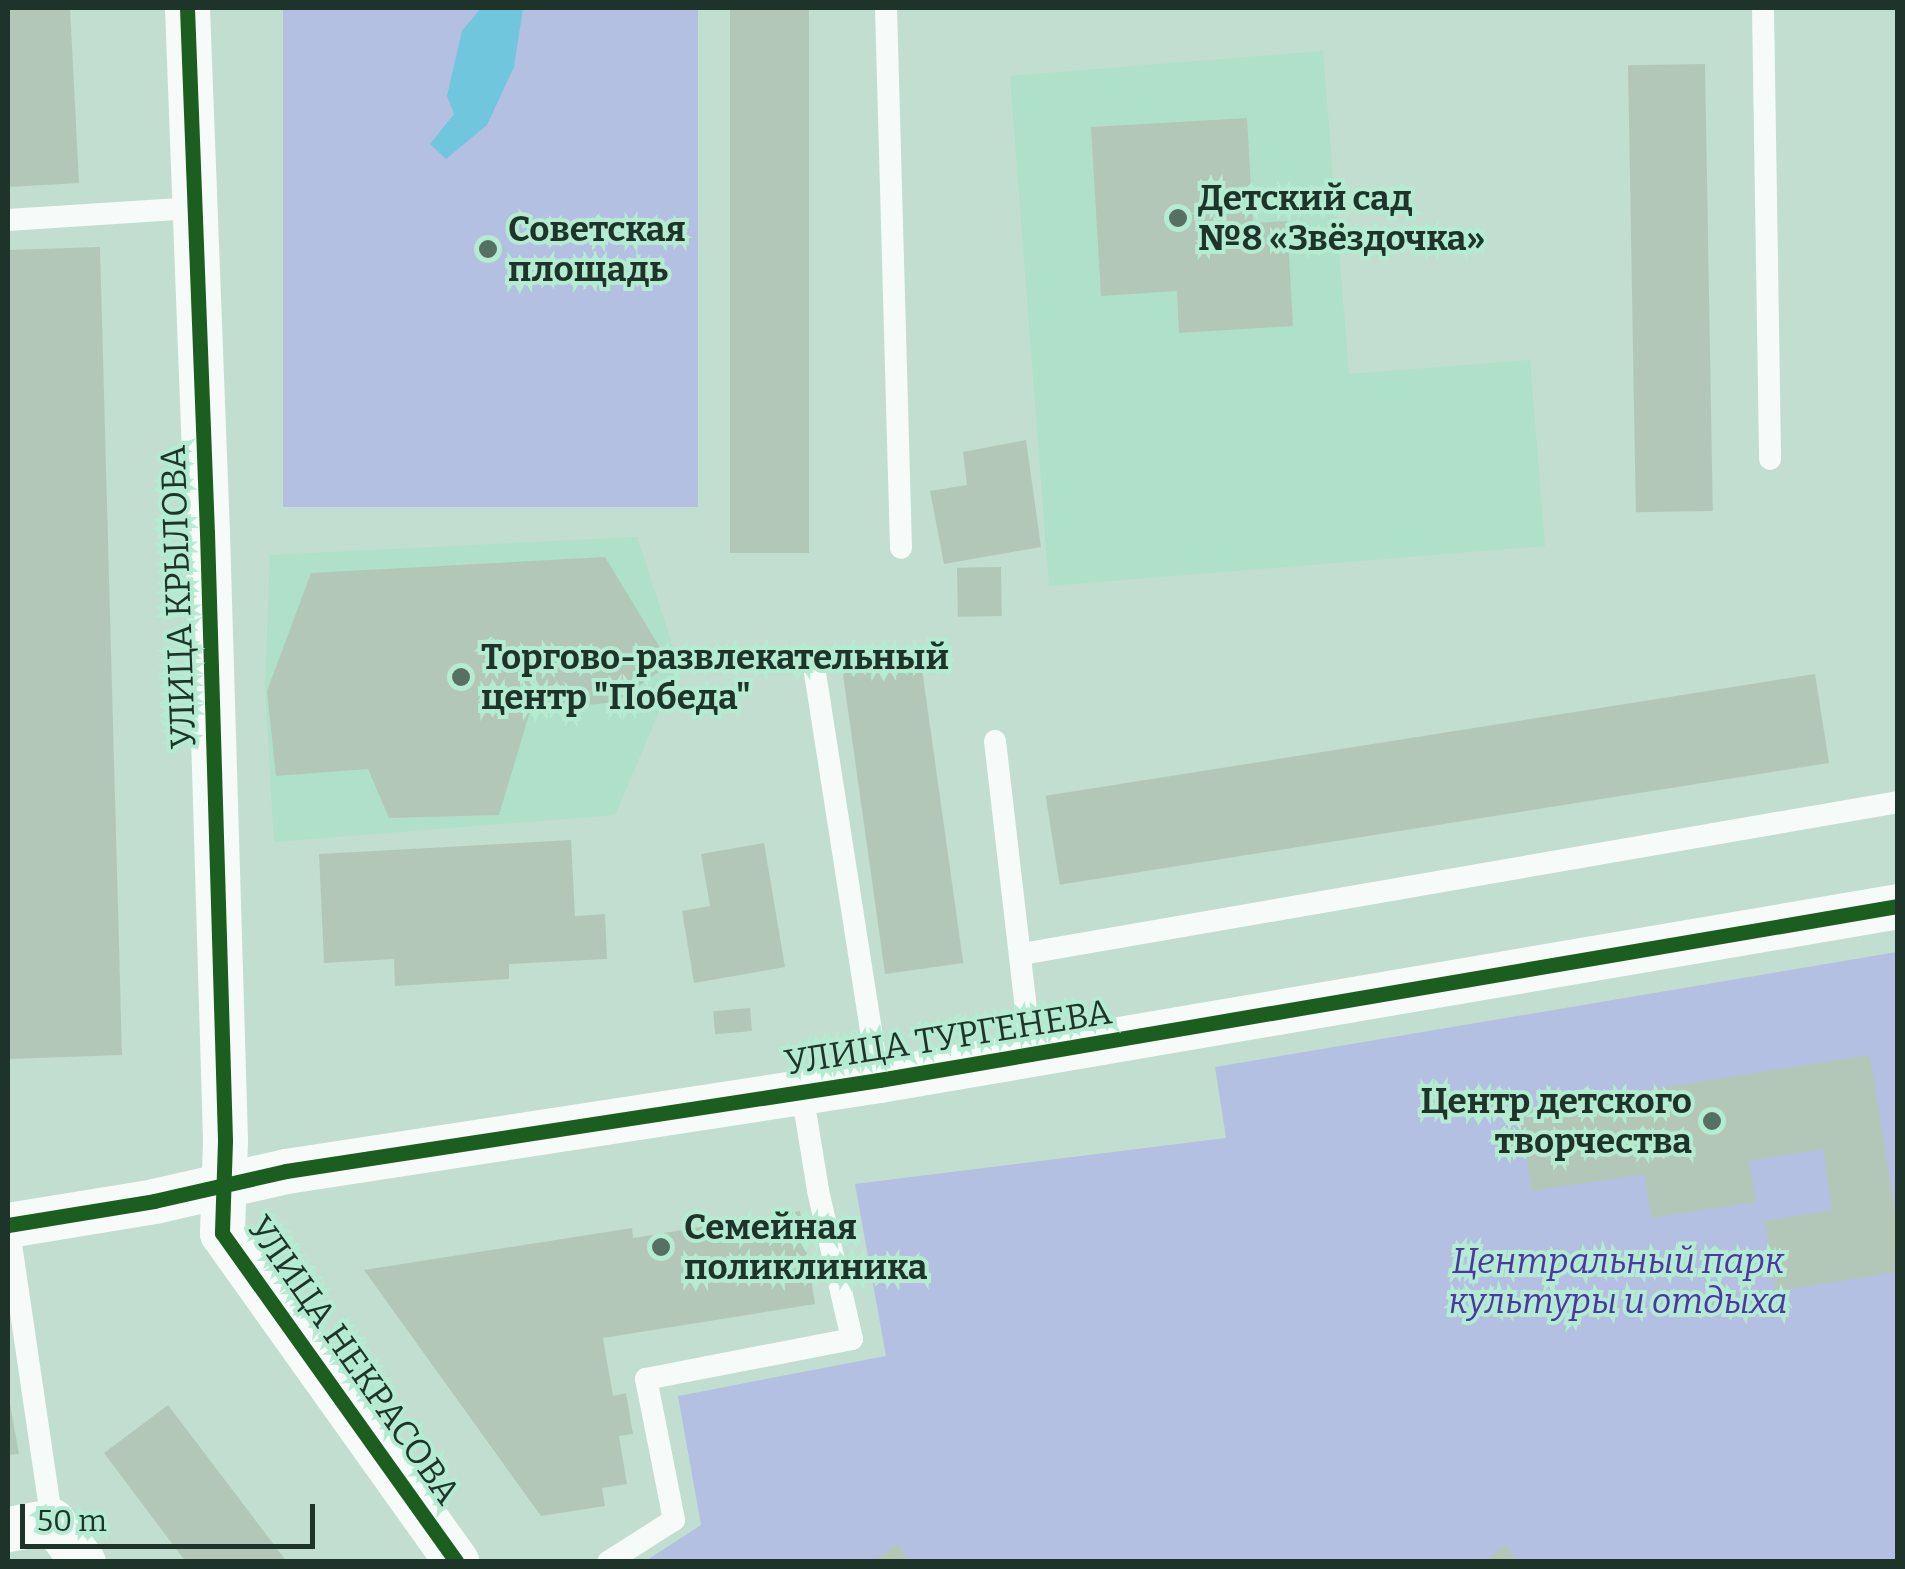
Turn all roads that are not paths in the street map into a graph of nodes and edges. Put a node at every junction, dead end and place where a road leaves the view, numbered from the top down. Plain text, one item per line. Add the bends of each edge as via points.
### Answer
1 (187, 8) edge
2 (886, 8) edge
3 (1763, 8) edge
4 (192, 208) junction
5 (8, 220) edge
6 (1770, 458) dead end
7 (902, 548) dead end
8 (813, 660) dead end
9 (995, 741) dead end
10 (1898, 802) edge
11 (1898, 906) edge
12 (1022, 954) junction
13 (1032, 1054) junction
14 (879, 1080) junction
15 (802, 1092) junction
16 (225, 1185) junction
17 (8, 1224) edge
18 (52, 1521) junction
19 (8, 1529) edge
20 (83, 1562) edge
21 (457, 1562) edge
22 (608, 1562) edge

1 - 4 street, УЛИЦА КРЫЛОВА
2 - 7 lane
3 - 6 lane
4 - 5 lane
4 - 16 street, УЛИЦА КРЫЛОВА via 208,533
8 - 14 lane
9 - 12 lane
10 - 12 lane
11 - 13 street, УЛИЦА ТУРГЕНЕВА
12 - 13 lane
13 - 14 street, УЛИЦА ТУРГЕНЕВА
14 - 15 street, УЛИЦА ТУРГЕНЕВА
15 - 16 street, УЛИЦА ТУРГЕНЕВА
15 - 22 lane via 852,1339 646,1379 674,1520
16 - 17 street, УЛИЦА ТУРГЕНЕВА
16 - 21 street, УЛИЦА НЕКРАСОВА via 222,1233
17 - 18 lane
18 - 19 street
18 - 20 street

